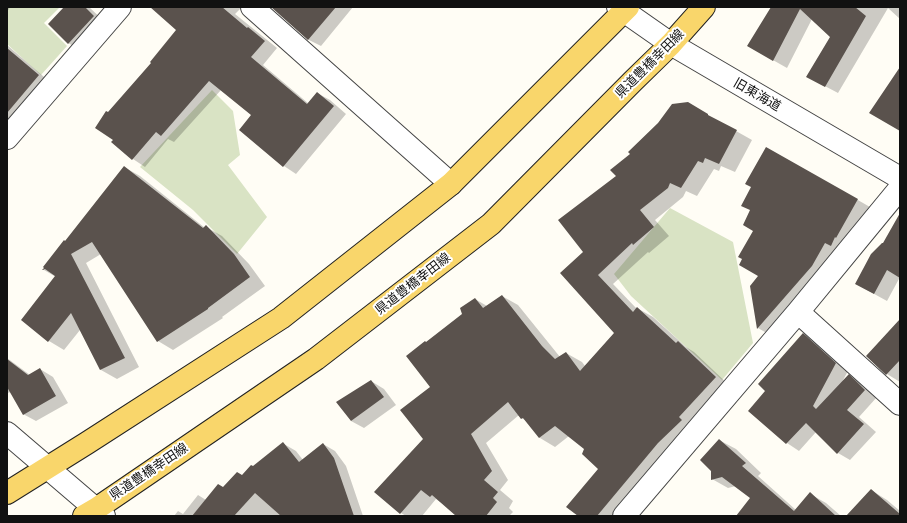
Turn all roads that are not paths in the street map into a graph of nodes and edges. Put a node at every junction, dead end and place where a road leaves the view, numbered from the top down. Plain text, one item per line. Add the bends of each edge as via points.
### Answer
1 (120, 7) edge
2 (252, 7) edge
3 (704, 7) edge
4 (623, 9) edge
5 (671, 44) junction
6 (7, 138) edge
7 (900, 178) edge
8 (451, 184) junction
9 (900, 188) edge
10 (798, 312) junction
11 (900, 404) edge
12 (7, 433) edge
13 (47, 467) junction
14 (7, 493) edge
15 (94, 514) edge
16 (624, 516) edge

1 - 6 street
2 - 8 street
3 - 5 main road, 県道豊橋幸田線
4 - 5 street, 旧東海道
4 - 8 main road
5 - 7 street, 旧東海道
5 - 15 main road, 県道豊橋幸田線 via 491,224 316,359
8 - 13 main road via 281,318
9 - 10 street
10 - 11 street
10 - 16 street
12 - 13 street
13 - 14 main road
13 - 15 street

